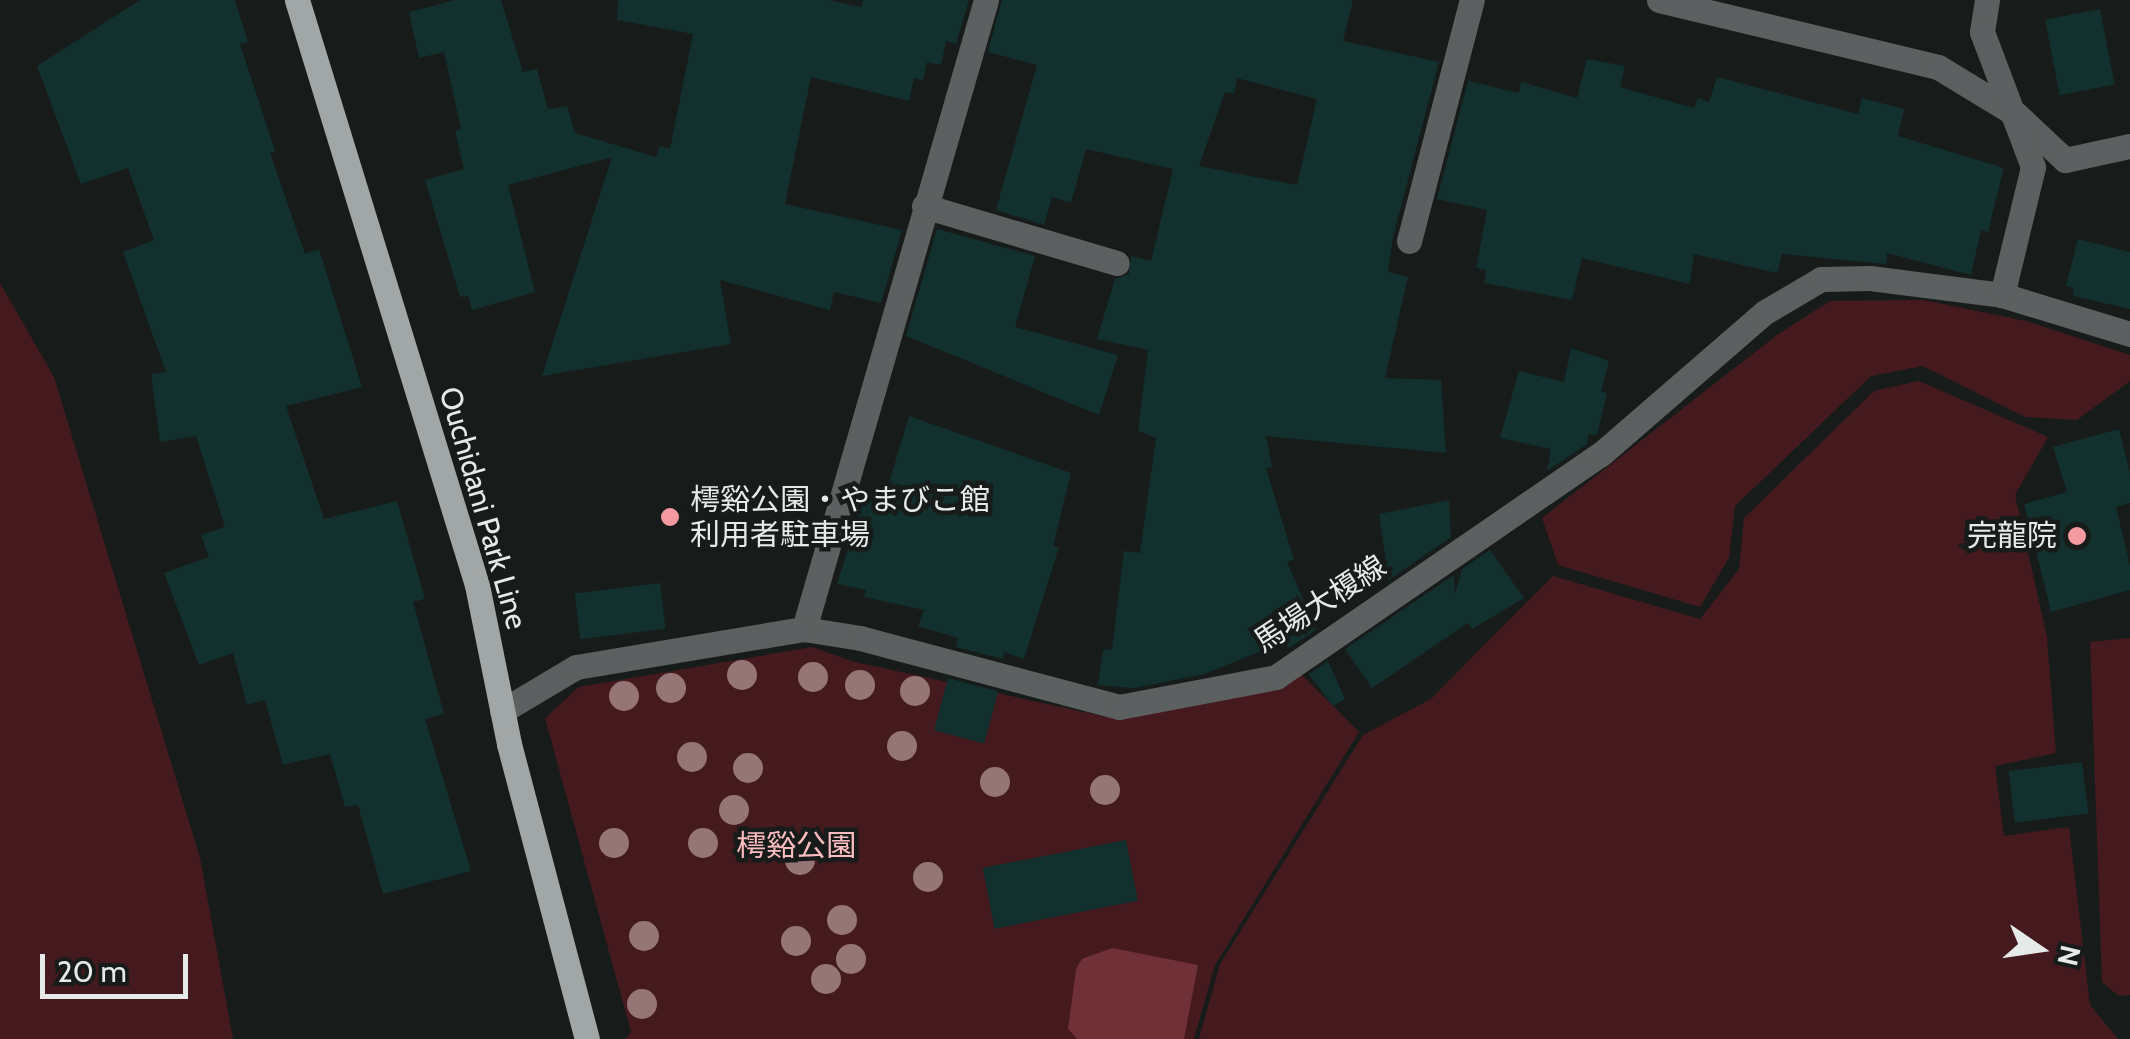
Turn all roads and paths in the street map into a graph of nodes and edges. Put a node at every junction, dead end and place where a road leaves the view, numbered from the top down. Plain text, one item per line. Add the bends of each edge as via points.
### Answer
1 (297, 0) edge
2 (986, 0) edge
3 (1472, 0) edge
4 (1659, 0) edge
5 (1987, 0) edge
6 (2017, 116) junction
7 (2130, 146) edge
8 (924, 206) junction
9 (1410, 241) dead end
10 (1117, 263) dead end
11 (2002, 295) junction
12 (2130, 334) edge
13 (804, 629) junction
14 (502, 712) junction
15 (587, 1039) edge

1 - 14 main road, Ouchidani Park Line via 477,585
2 - 8 street
3 - 9 street
4 - 6 street via 1938,67
5 - 6 street via 1982,32
6 - 7 street via 2065,160
6 - 11 street via 2032,166
8 - 10 street
8 - 13 street
11 - 12 street, 馬場大榎線
11 - 13 street, 馬場大榎線 via 1870,278 1820,280 1765,312 1601,454 1276,677 1119,707
13 - 14 street, 馬場大榎線 via 576,667
14 - 15 main road, Ouchidani Park Line

